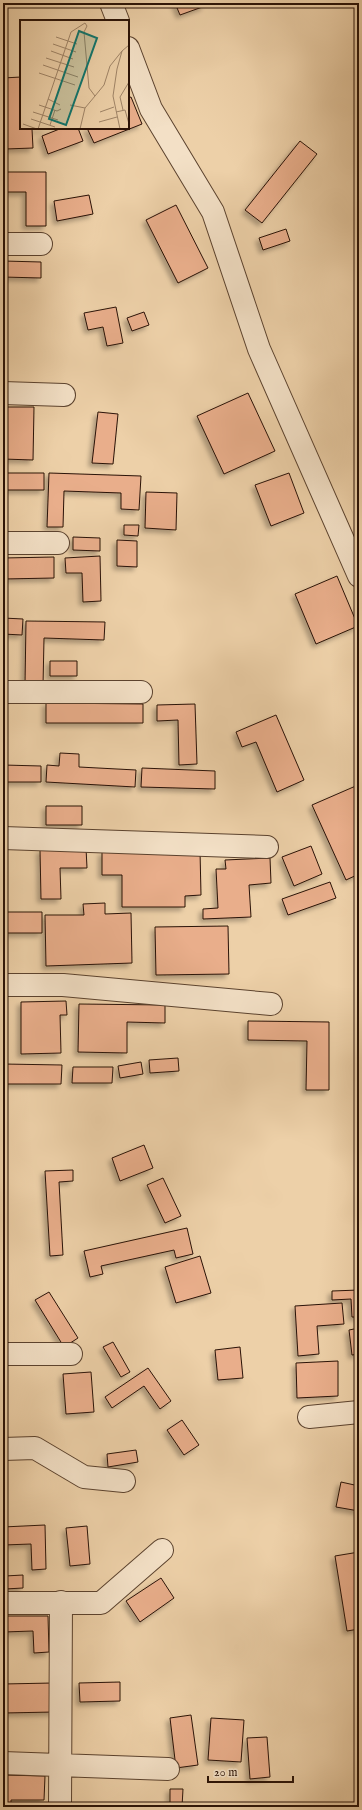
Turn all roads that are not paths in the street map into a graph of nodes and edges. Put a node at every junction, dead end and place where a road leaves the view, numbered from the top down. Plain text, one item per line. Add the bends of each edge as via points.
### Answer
1 (111, 3) edge
2 (118, 20) edge
3 (129, 51) edge
4 (3, 244) edge
5 (41, 244) dead end
6 (3, 393) edge
7 (64, 395) dead end
8 (3, 543) edge
9 (58, 543) dead end
10 (359, 576) edge
11 (3, 692) edge
12 (141, 692) dead end
13 (3, 838) edge
14 (267, 847) dead end
15 (3, 985) edge
16 (271, 1004) dead end
17 (3, 1354) edge
18 (71, 1354) dead end
19 (359, 1412) edge
20 (309, 1417) dead end
21 (3, 1450) edge
22 (124, 1481) dead end
23 (162, 1550) dead end
24 (3, 1602) edge
25 (61, 1602) junction
26 (3, 1763) edge
27 (60, 1764) junction
28 (168, 1768) dead end
29 (60, 1807) edge

1 - 2 street
3 - 10 street via 151,109 213,212 259,349
4 - 5 street
6 - 7 street
8 - 9 street
11 - 12 street
13 - 14 street
15 - 16 street via 63,985
17 - 18 street
19 - 20 street
21 - 22 street via 35,1448 84,1477
23 - 25 street via 102,1603
24 - 25 street
25 - 27 street
26 - 27 street
27 - 28 street
27 - 29 street

